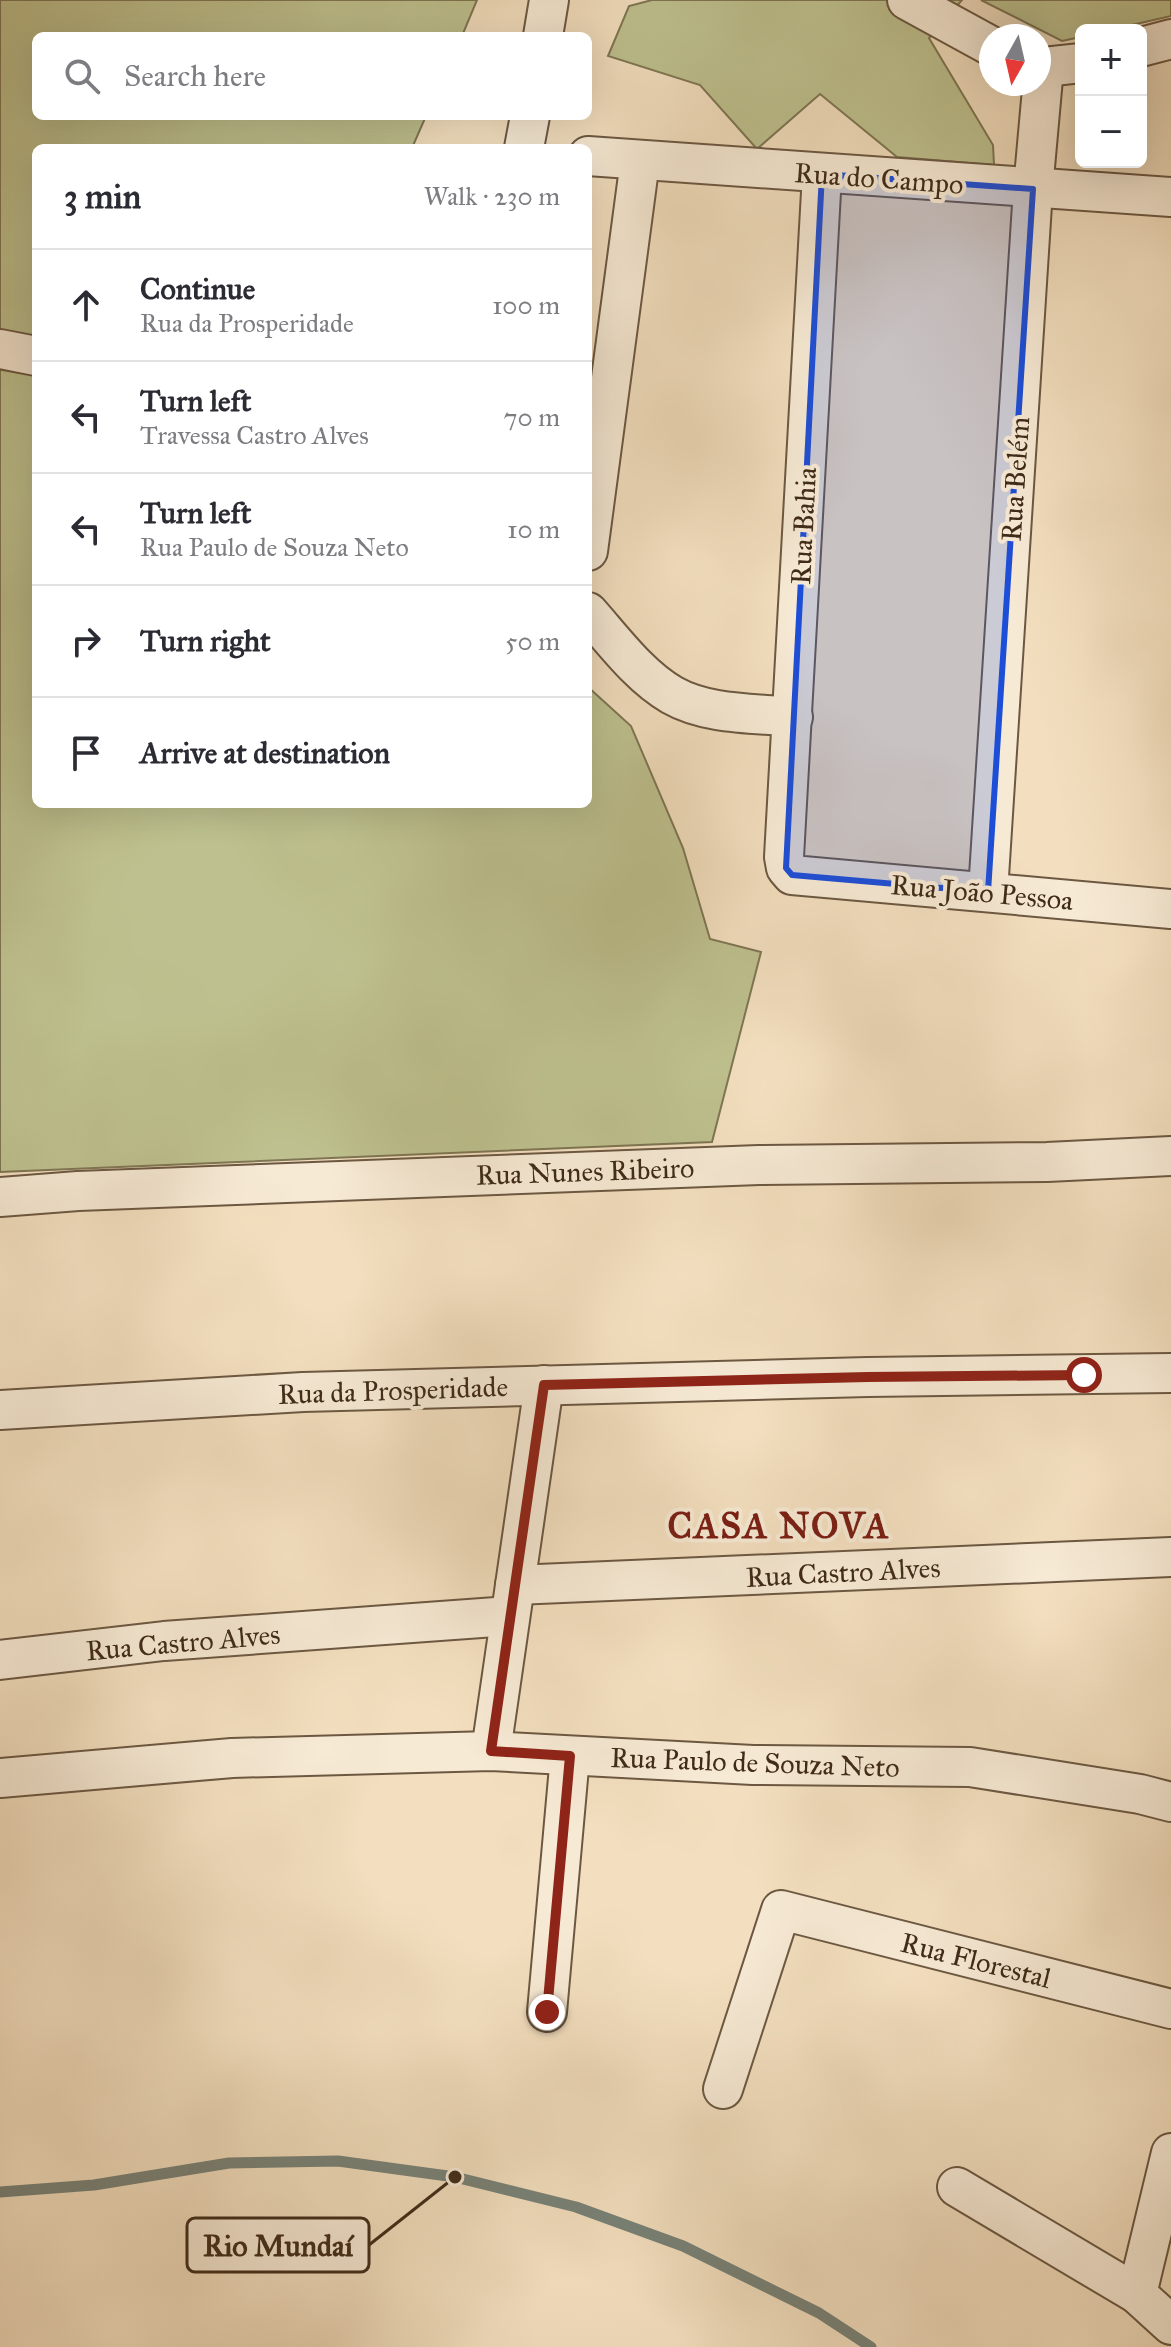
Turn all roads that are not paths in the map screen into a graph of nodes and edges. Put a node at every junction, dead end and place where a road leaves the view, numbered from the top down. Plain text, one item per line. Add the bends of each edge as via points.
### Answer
1 (549, 0) edge
2 (907, 0) edge
3 (544, 32) edge
4 (979, 39) edge
5 (1171, 39) edge
6 (1147, 45) edge
7 (1055, 65) edge
8 (529, 120) edge
9 (525, 144) edge
10 (592, 156) edge
11 (640, 161) junction
12 (822, 174) junction
13 (1033, 189) junction
14 (1171, 197) edge
15 (0, 349) edge
16 (32, 355) edge
17 (592, 521) edge
18 (592, 616) edge
19 (793, 717) junction
20 (792, 875) joint
21 (988, 892) junction
22 (1171, 909) edge
23 (1171, 1156) edge
24 (0, 1197) edge
25 (1171, 1373) edge
26 (544, 1385) junction
27 (0, 1410) edge
28 (1171, 1557) edge
29 (513, 1601) junction
30 (0, 1660) edge
31 (491, 1751) junction
32 (570, 1756) junction
33 (0, 1778) edge
34 (1171, 1802) edge
35 (1171, 2009) edge
36 (547, 2012) dead end
37 (723, 2089) dead end
38 (1171, 2153) edge
39 (957, 2187) dead end
40 (1137, 2294) junction
41 (1171, 2325) edge

1 - 3 street
2 - 4 street
5 - 6 street
7 - 13 street, Rua Belém
8 - 9 street
10 - 11 street, Rua do Campo
11 - 12 street, Rua do Campo
11 - 17 street
12 - 13 street, Rua do Campo
12 - 19 street, Rua Bahia
13 - 14 street, Rua do Campo
13 - 21 street, Rua Belém
15 - 16 street
18 - 19 street via 672,695 705,707
19 - 20 street, Rua Bahia via 784,857
20 - 21 street, Rua João Pessoa
21 - 22 street, Rua João Pessoa
23 - 24 street, Rua Nunes Ribeiro via 759,1165
25 - 26 street, Rua da Prosperidade
26 - 27 street, Rua da Prosperidade via 303,1392
26 - 29 street
28 - 29 street, Rua Castro Alves via 612,1583
29 - 30 street, Rua Castro Alves
29 - 31 street
31 - 32 street, Rua Paulo de Souza Neto
31 - 33 street, Rua Paulo de Souza Neto via 232,1758
32 - 34 street, Rua Paulo de Souza Neto via 970,1767
32 - 36 street
35 - 37 street, Rua Florestal via 781,1910
38 - 40 street
39 - 40 street
40 - 41 street

